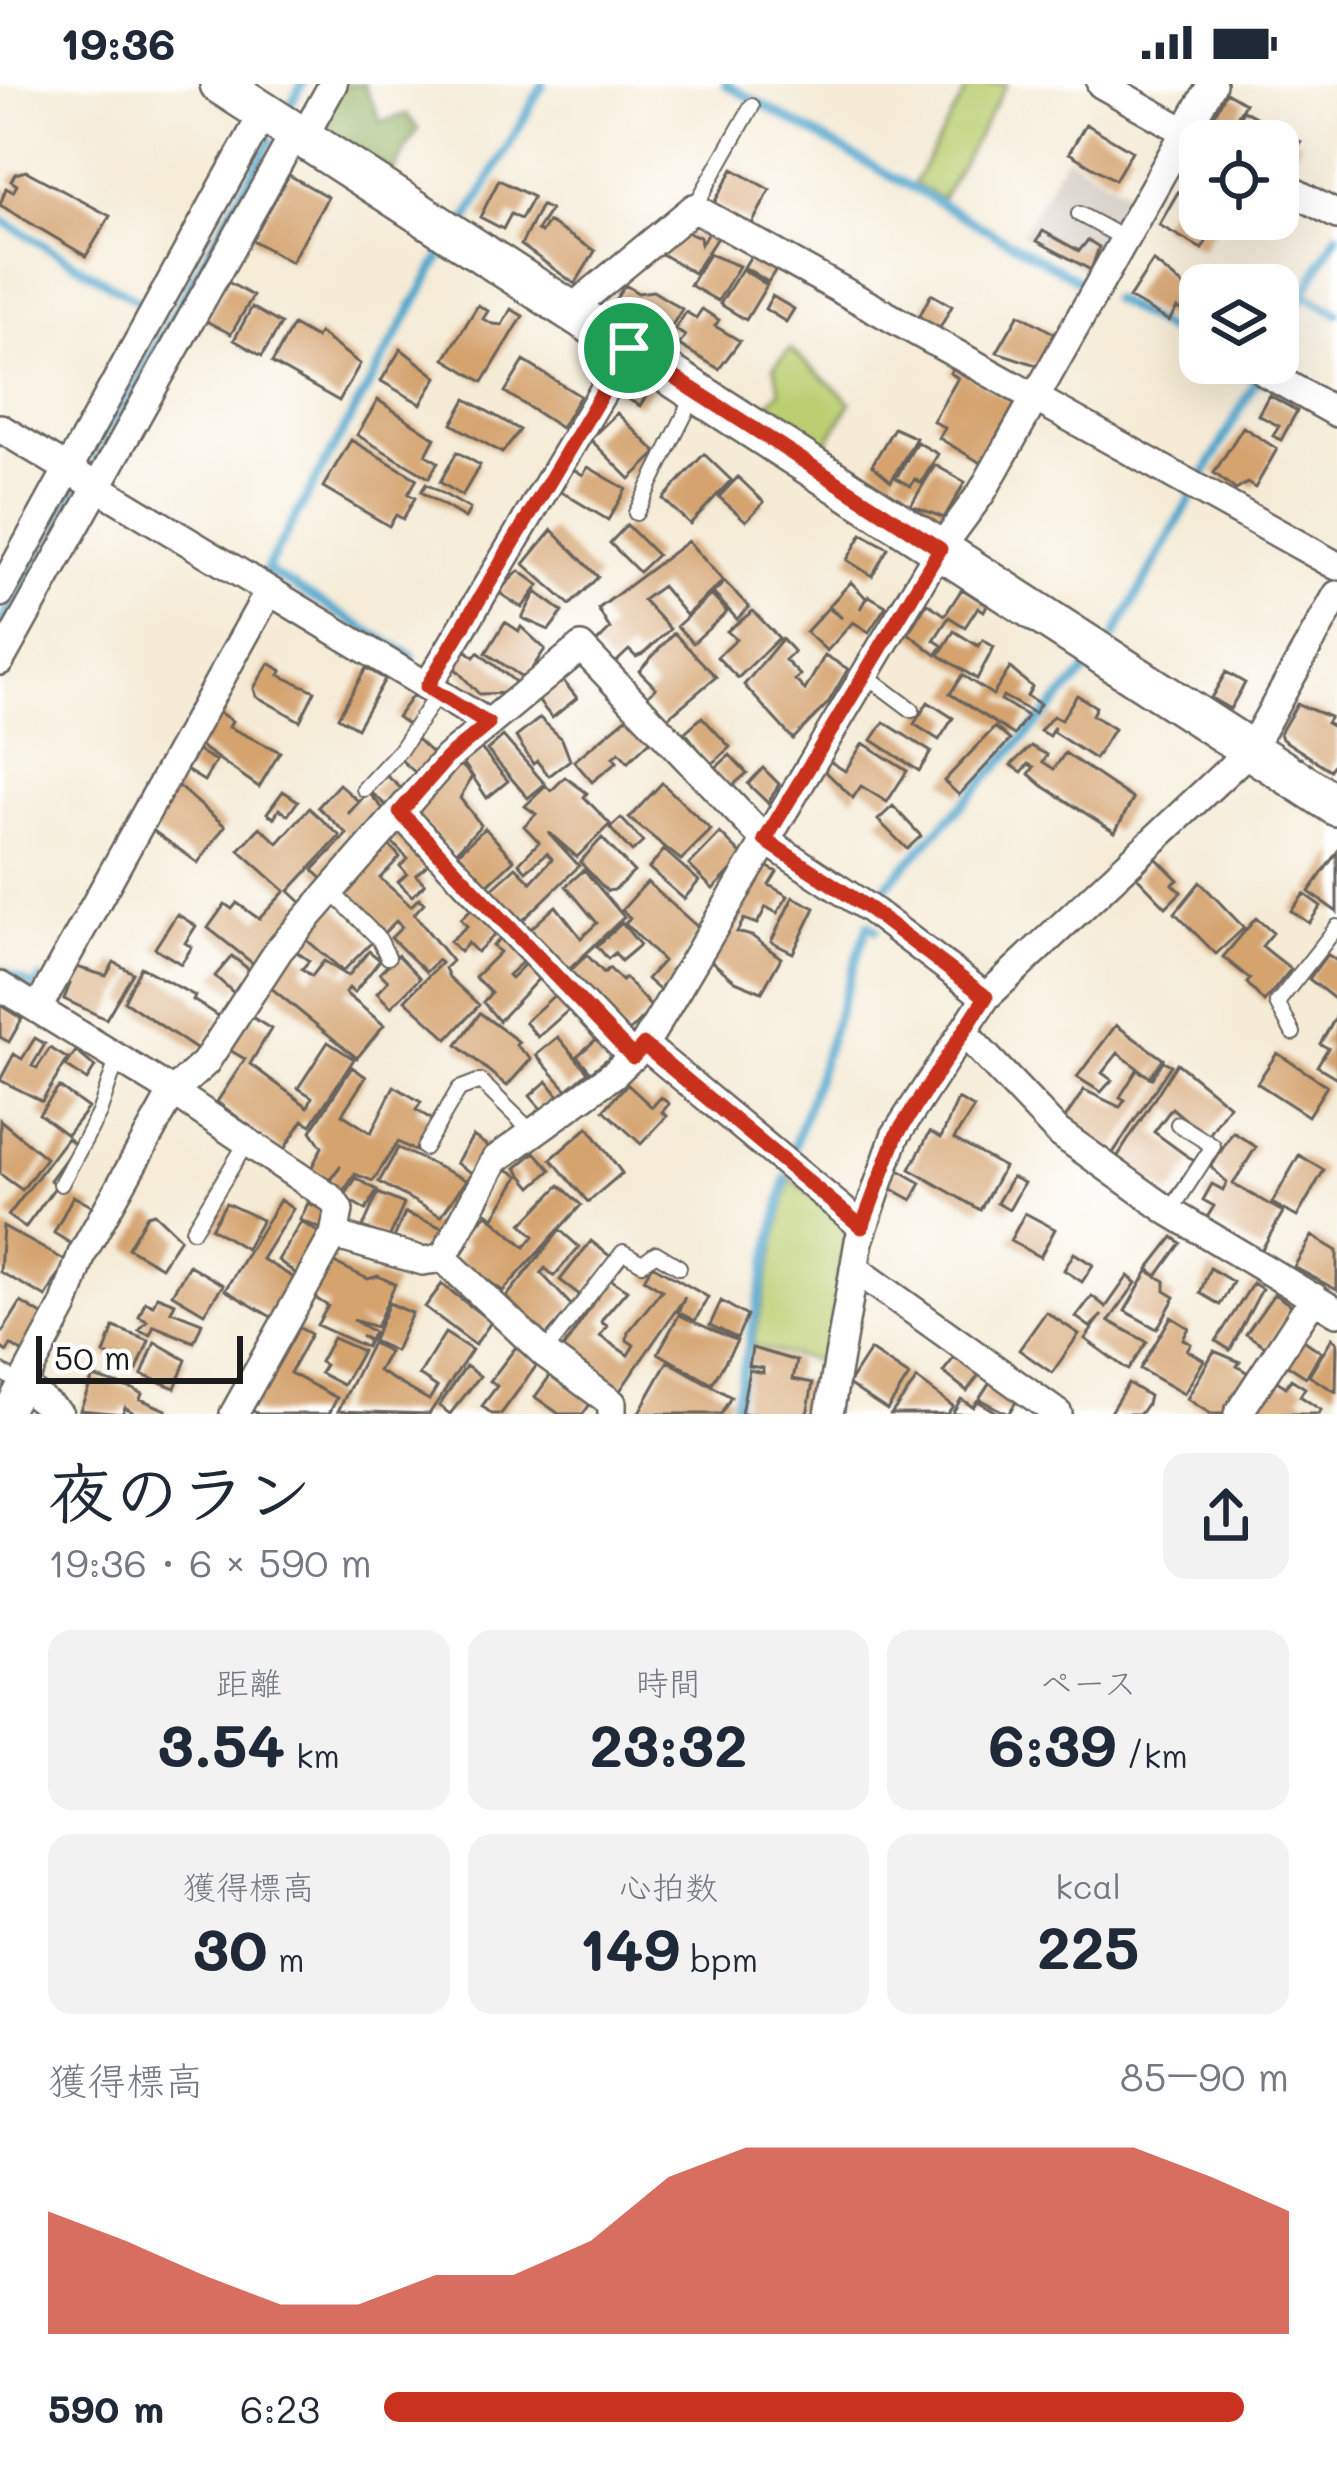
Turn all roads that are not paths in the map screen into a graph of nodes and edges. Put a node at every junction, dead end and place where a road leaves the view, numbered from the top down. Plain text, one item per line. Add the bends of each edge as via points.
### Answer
1 (220, 84) edge
2 (333, 84) edge
3 (1101, 84) edge
4 (1212, 84) edge
5 (752, 106) dead end
6 (278, 115) edge
7 (1200, 120) edge
8 (1179, 128) edge
9 (1179, 158) edge
10 (1299, 194) edge
11 (694, 208) junction
12 (1079, 214) dead end
13 (1337, 215) edge
14 (1124, 239) junction
15 (570, 310) junction
16 (629, 348) junction
17 (1286, 384) edge
18 (697, 392) junction
19 (1035, 398) junction
20 (1337, 413) edge
21 (0, 428) edge
22 (69, 469) junction
23 (97, 486) junction
24 (636, 513) dead end
25 (940, 549) junction
26 (1337, 566) edge
27 (269, 591) junction
28 (0, 593) edge
29 (1337, 595) edge
30 (0, 661) edge
31 (864, 674) junction
32 (432, 690) junction
33 (912, 710) dead end
34 (488, 724) junction
35 (1250, 750) junction
36 (364, 789) dead end
37 (1337, 806) edge
38 (400, 812) junction
39 (765, 840) junction
40 (331, 891) junction
41 (1337, 927) edge
42 (388, 957) dead end
43 (0, 986) edge
44 (986, 997) junction
45 (39, 1006) junction
46 (963, 1032) junction
47 (1293, 1033) dead end
48 (639, 1051) junction
49 (118, 1057) junction
50 (173, 1092) junction
51 (1178, 1124) dead end
52 (533, 1133) junction
53 (247, 1142) junction
54 (424, 1148) dead end
55 (61, 1184) dead end
56 (1171, 1212) junction
57 (862, 1227) junction
58 (194, 1230) dead end
59 (334, 1235) junction
60 (442, 1258) junction
61 (679, 1267) dead end
62 (854, 1268) junction
63 (1326, 1305) edge
64 (544, 1353) junction
65 (12, 1378) edge
66 (6, 1414) edge
67 (59, 1414) edge
68 (234, 1414) edge
69 (612, 1414) edge
70 (829, 1414) edge
71 (1058, 1414) edge
72 (1238, 1414) edge

1 - 6 street
2 - 6 street
3 - 8 street
4 - 7 street
5 - 11 lane
6 - 15 street
6 - 22 street
6 - 23 street
9 - 14 street
10 - 13 street
11 - 15 street
11 - 19 street
12 - 14 lane
14 - 19 street
15 - 16 street
16 - 18 street
16 - 32 street
17 - 20 street
18 - 24 lane
18 - 25 street
19 - 25 street
19 - 26 street
21 - 22 street
22 - 23 street
22 - 28 street
23 - 27 street
23 - 30 street
25 - 31 street
25 - 35 street
27 - 32 street
27 - 45 street
29 - 35 street
31 - 33 lane
31 - 39 street
32 - 34 street
32 - 36 lane via 400,750
34 - 38 street
34 - 39 street via 581,647
35 - 37 street
35 - 44 street
38 - 40 street
38 - 48 street
39 - 44 street
39 - 48 street
40 - 42 lane
40 - 50 street via 279,950 205,1063
41 - 47 lane via 1277,1003
43 - 45 street
44 - 46 street
45 - 49 street
46 - 56 street via 1058,1132
46 - 57 street via 896,1136
48 - 52 street
48 - 57 street
49 - 50 street
49 - 55 lane
50 - 53 street
50 - 65 street via 82,1254 64,1306
51 - 56 lane via 1213,1146
52 - 54 lane via 480,1081 459,1089
52 - 60 street via 495,1160
53 - 58 lane
53 - 59 street via 332,1199
56 - 63 street
57 - 62 street
59 - 60 street via 423,1262
59 - 68 street
60 - 64 street
61 - 64 lane via 656,1252 642,1263 623,1252
62 - 70 street
62 - 71 street
63 - 72 street
64 - 69 street via 612,1403
65 - 66 street
65 - 67 street

